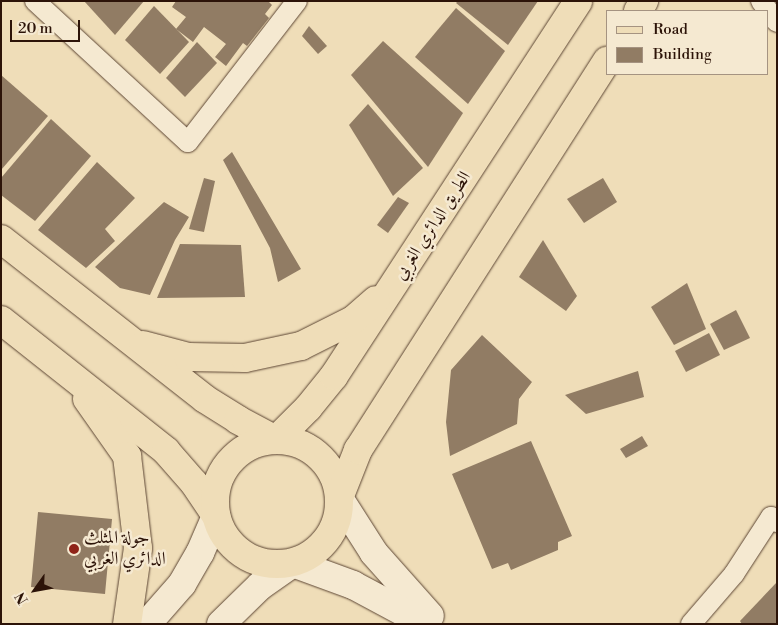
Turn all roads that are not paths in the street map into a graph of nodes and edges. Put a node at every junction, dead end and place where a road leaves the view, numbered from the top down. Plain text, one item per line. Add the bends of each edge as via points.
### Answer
1 (35, 1) edge
2 (297, 1) edge
3 (578, 1) edge
4 (768, 10) edge
5 (777, 22) edge
6 (606, 62) edge
7 (1, 239) edge
8 (397, 283) junction
9 (1, 320) edge
10 (132, 342) junction
11 (71, 375) junction
12 (276, 440) junction
13 (339, 498) junction
14 (216, 516) junction
15 (777, 522) edge
16 (292, 563) junction
17 (127, 624) edge
18 (147, 624) edge
19 (220, 624) edge
20 (426, 624) edge
21 (438, 624) edge
22 (691, 624) edge

1 - 2 street via 188,142
3 - 8 main road, الطريق الدائري الغربي
4 - 5 street
6 - 13 main road via 358,450
7 - 10 main road
8 - 10 main road via 353,320 301,346 245,358 188,357
8 - 12 main road, الطريق الدائري الغربي via 334,376
9 - 11 main road
10 - 12 main road via 205,399
11 - 14 main road via 166,451 194,483
11 - 17 main road via 127,456 138,548
12 - 13 main road via 295,442 312,451 335,479
12 - 14 main road via 258,443 228,463 219,480
13 - 16 main road via 337,519 328,539 312,554
13 - 21 main road via 374,553
14 - 16 main road via 224,535 237,550 253,560 273,565
14 - 18 main road via 182,584
15 - 22 street via 771,517 734,574
16 - 19 main road via 260,586
16 - 20 main road via 353,585

